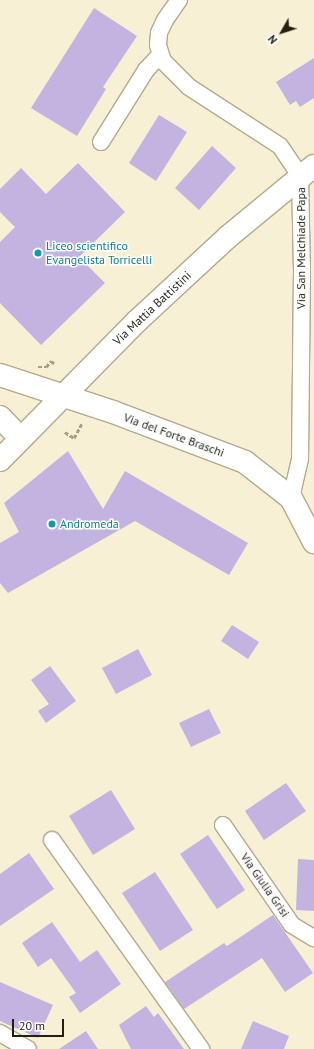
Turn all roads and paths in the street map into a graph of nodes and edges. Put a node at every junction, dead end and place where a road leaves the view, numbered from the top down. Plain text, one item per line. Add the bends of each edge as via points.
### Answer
1 (179, 0) edge
2 (160, 55) junction
3 (101, 142) dead end
4 (307, 171) edge
5 (54, 363) dead end
6 (38, 367) dead end
7 (0, 374) edge
8 (62, 395) junction
9 (0, 416) edge
10 (86, 419) dead end
11 (65, 432) dead end
12 (22, 439) junction
13 (0, 460) edge
14 (292, 498) junction
15 (314, 542) edge
16 (223, 825) dead end
17 (52, 840) dead end
18 (314, 938) edge
19 (0, 1033) edge
20 (28, 1049) edge
21 (201, 1049) edge

1 - 2 street via 160,28
2 - 3 street via 146,70
2 - 4 street, Via San Melchiade Papa via 168,68 189,87 280,146
4 - 8 main road, Via Mattia Battistini via 229,236
4 - 14 street, Via San Melchiade Papa via 302,270 300,459
5 - 6 path
7 - 8 main road, Via del Forte Braschi
8 - 12 main road, Via Mattia Battistini
8 - 14 main road, Via del Forte Braschi via 236,457 255,468
9 - 12 main road
10 - 11 path via 74,438
12 - 13 main road, Via Mattia Battistini
14 - 15 main road, Via del Forte Braschi
16 - 18 street, Via Giulia Grisi via 292,925
17 - 21 street
19 - 20 street

